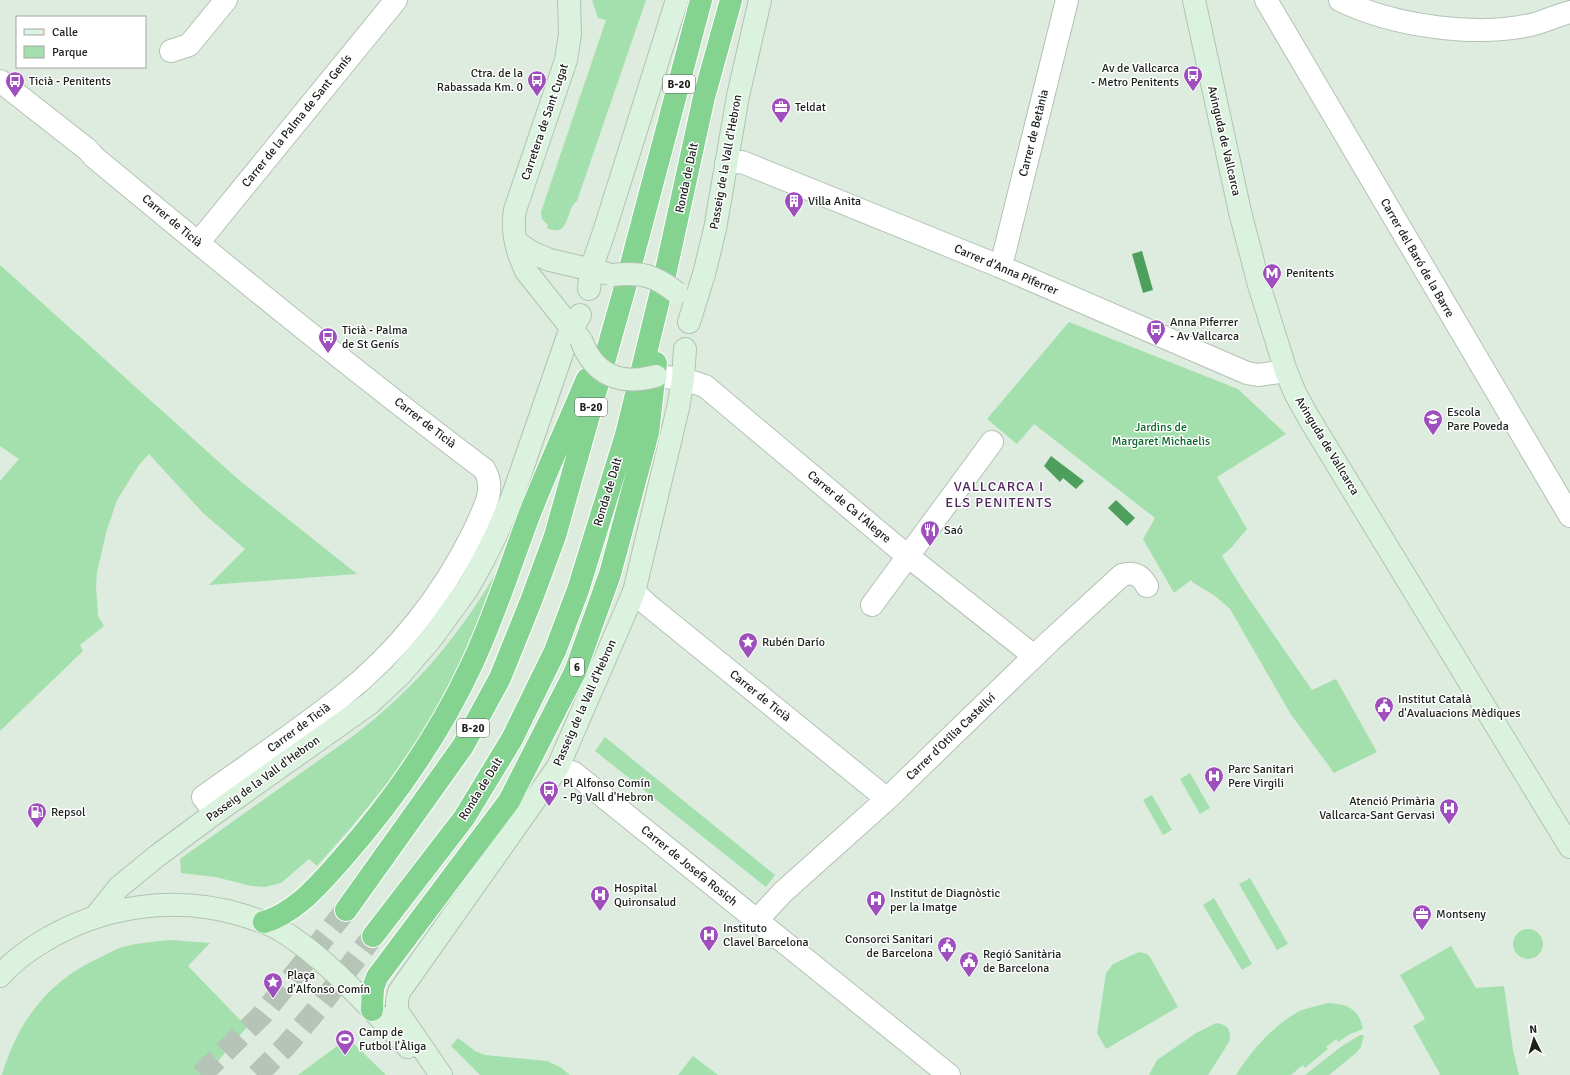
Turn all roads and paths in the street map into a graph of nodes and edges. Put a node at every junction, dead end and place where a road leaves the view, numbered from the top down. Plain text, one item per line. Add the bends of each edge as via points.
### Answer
1 (226, 0) edge
2 (396, 0) edge
3 (569, 0) edge
4 (677, 0) edge
5 (701, 0) edge
6 (731, 0) edge
7 (760, 0) edge
8 (1067, 0) edge
9 (1194, 0) edge
10 (1266, 0) edge
11 (1340, 0) edge
12 (1570, 12) edge
13 (171, 51) dead end
14 (0, 81) edge
15 (726, 163) junction
16 (516, 242) junction
17 (198, 243) junction
18 (999, 266) junction
19 (665, 275) junction
20 (590, 279) junction
21 (618, 283) junction
22 (689, 322) junction
23 (577, 328) junction
24 (685, 349) junction
25 (1286, 371) junction
26 (658, 375) junction
27 (683, 379) junction
28 (992, 442) dead end
29 (1570, 516) edge
30 (908, 556) junction
31 (1147, 586) dead end
32 (634, 592) junction
33 (872, 605) dead end
34 (1034, 656) junction
35 (558, 767) junction
36 (887, 799) junction
37 (216, 813) junction
38 (1570, 847) edge
39 (346, 910) tunnel mouth
40 (95, 917) junction
41 (757, 920) junction
42 (264, 922) junction
43 (372, 936) tunnel mouth
44 (3, 965) edge
45 (372, 1010) junction
46 (436, 1075) edge
47 (441, 1075) edge
48 (949, 1075) edge

1 - 13 street via 190,45
2 - 17 street, Carrer de la Palma de Sant Genís
3 - 16 street, Carretera de Sant Cugat via 570,34 566,60 515,210 513,222
4 - 20 street
5 - 21 highway, B-20
6 - 19 highway, Ronda de Dalt / B-20 via 704,97
7 - 15 street, Passeig de la Vall d'Hebron
8 - 18 street, Carrer de Betània
9 - 25 street, Avinguda de Vallcarca via 1240,212 1259,285
10 - 29 street, Carrer del Baró de la Barre
11 - 12 street via 1388,18 1460,29 1500,29 1537,23
14 - 17 street, Carrer de Ticià via 88,150
15 - 18 street, Carrer d'Anna Piferrer via 742,162
15 - 22 street, Passeig de la Vall d'Hebron via 715,229
16 - 20 street via 533,253
16 - 23 street, Carretera de Sant Cugat via 526,270
17 - 37 street, Carrer de Ticià via 484,469 490,482 480,518 448,578 413,627 371,671 341,697 203,797
18 - 25 street, Carrer d'Anna Piferrer via 1247,373 1258,376
19 - 43 highway, Ronda de Dalt / B-20 via 626,435 578,590 555,651 512,739 464,818
19 - 45 highway, 6 via 648,433 610,574 575,672 509,801 377,977 373,988
20 - 21 street
20 - 23 street, Passeig de la Vall d'Hebron
21 - 22 street, bridge via 630,273 663,282 677,293 685,304
21 - 39 highway, B-20 via 555,536 500,678 463,746
21 - 42 highway via 484,636 440,724 388,803 345,855 305,899 283,914
22 - 24 street, Passeig de la Vall d'Hebron
23 - 26 street, Carretera de Sant Cugat, bridge via 592,363 608,375 634,380 644,380
23 - 37 street, Passeig de la Vall d'Hebron via 505,516 468,588 450,614 400,675 369,704
24 - 26 street via 674,364
24 - 27 street, Passeig de la Vall d'Hebron
25 - 38 street, Avinguda de Vallcarca via 1310,420
26 - 27 street, Carrer de Ca l'Alegre
27 - 30 street, Carrer de Ca l'Alegre via 705,386
27 - 32 street, Passeig de la Vall d'Hebron
28 - 30 street
30 - 33 street
30 - 34 street, Carrer de Ca l'Alegre
31 - 34 street, Carrer d'Otília Castellví via 1138,575 1122,575
32 - 35 street, Passeig de la Vall d'Hebron
32 - 36 street, Carrer de Ticià
34 - 36 street, Carrer d'Otília Castellví
35 - 41 street, Carrer de Josefa Rosich via 574,773
35 - 47 street, Passeig de la Vall d'Hebron via 400,992 397,1011
36 - 41 street, Carrer d'Otília Castellví via 783,892
37 - 40 street, Passeig de la Vall d'Hebron via 119,887
40 - 42 street via 153,906 193,905 218,908
40 - 44 street via 55,934
41 - 48 street, Carrer de Josefa Rosich
42 - 45 street via 299,943 338,976
45 - 46 street

